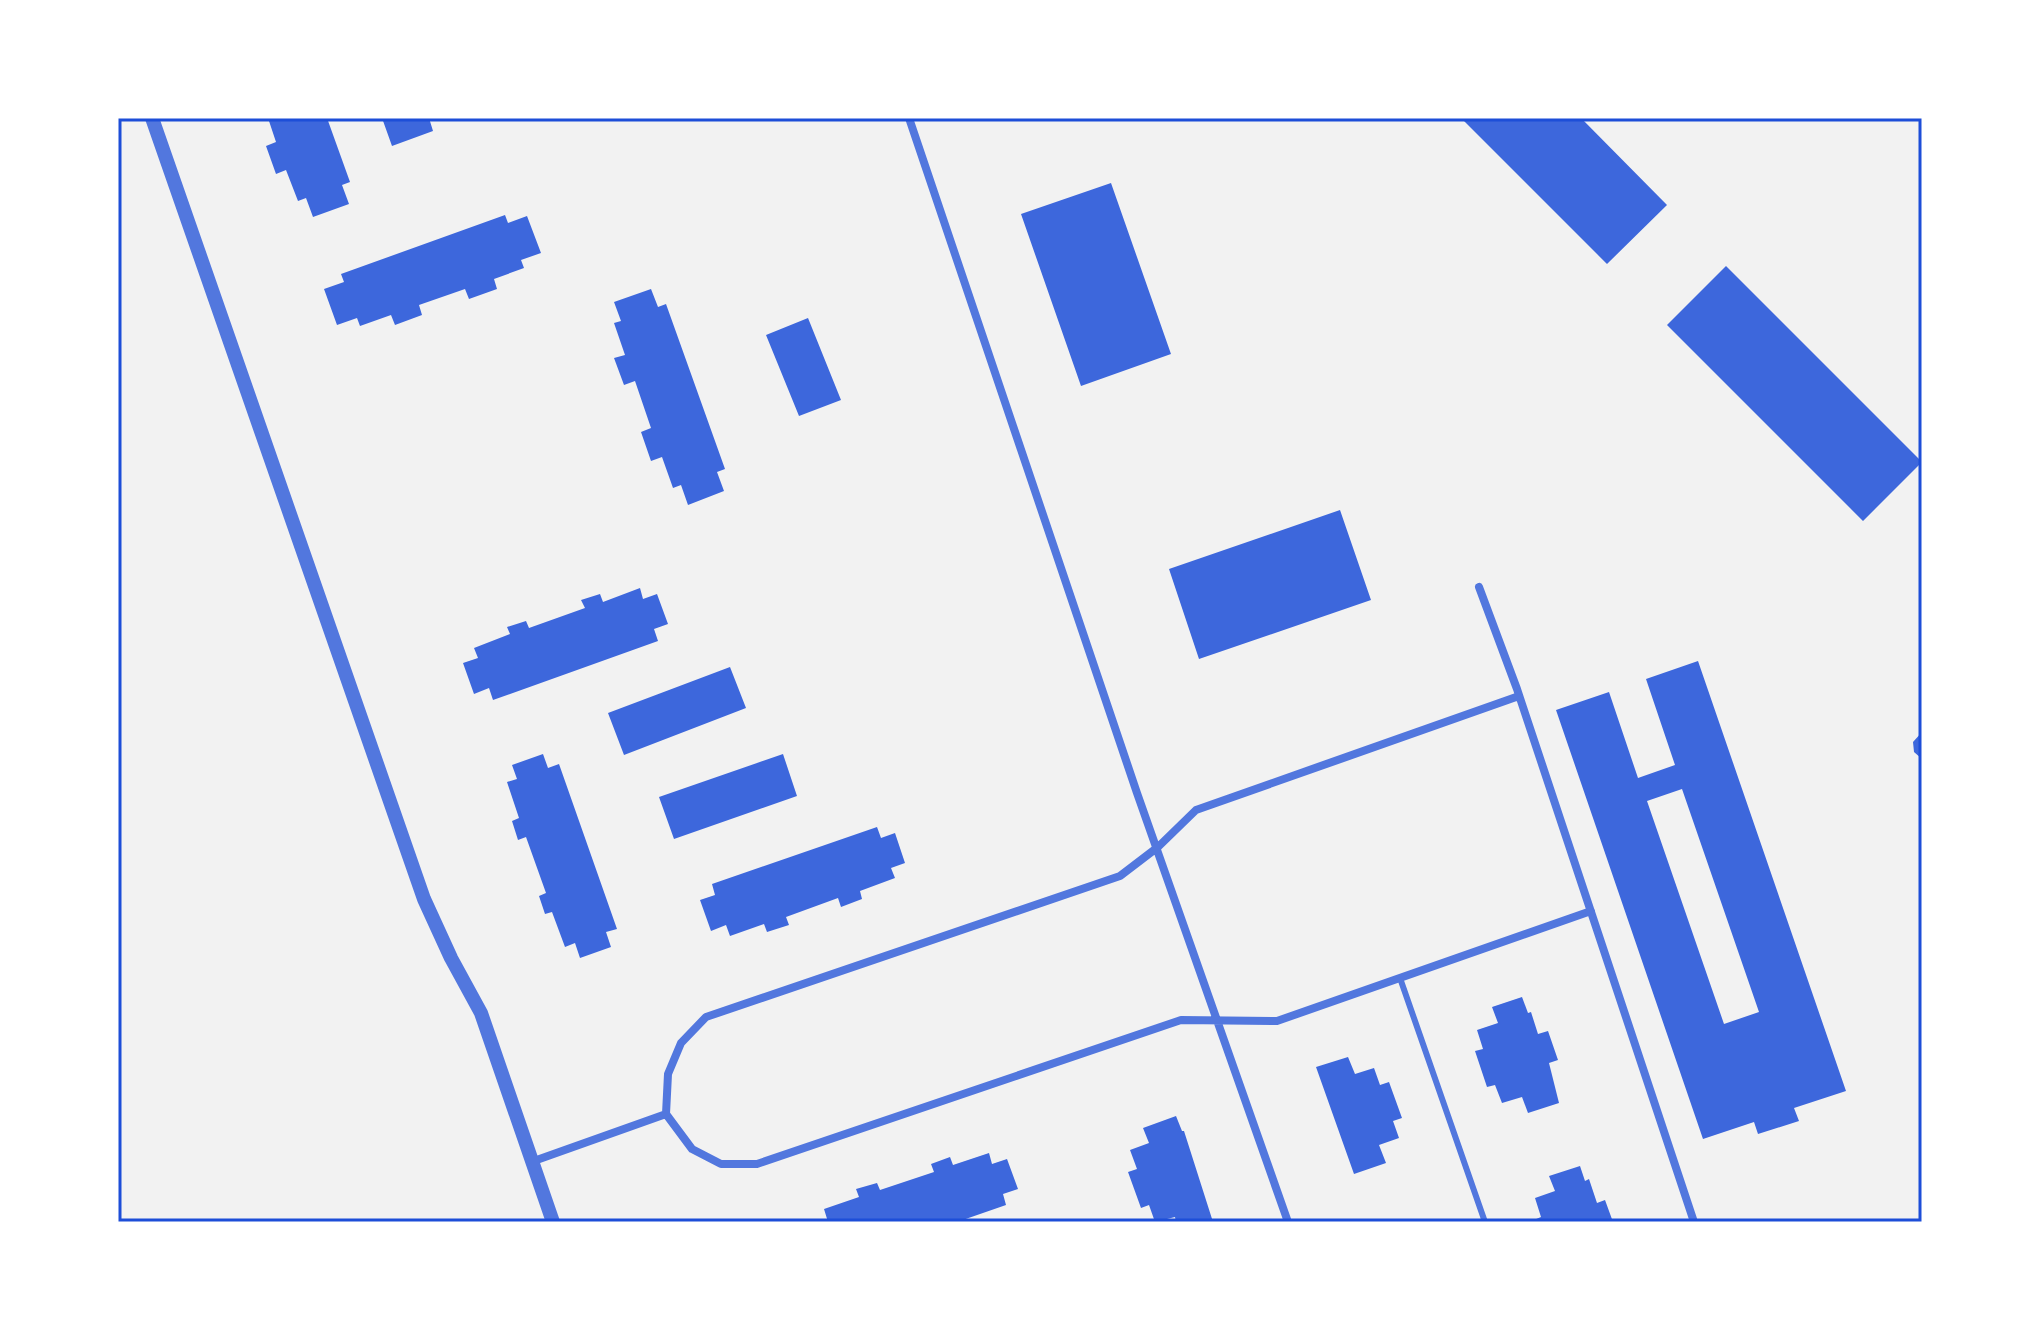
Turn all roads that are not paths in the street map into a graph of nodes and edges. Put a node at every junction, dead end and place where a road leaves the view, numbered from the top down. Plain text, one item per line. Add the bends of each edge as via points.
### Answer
1 (152, 118) edge
2 (909, 118) edge
3 (1479, 587) dead end
4 (1519, 696) junction
5 (1158, 847) junction
6 (1591, 911) junction
7 (1400, 978) junction
8 (1218, 1020) junction
9 (666, 1114) junction
10 (531, 1162) junction
11 (553, 1222) edge
12 (1288, 1222) edge
13 (1485, 1222) edge
14 (1694, 1222) edge

1 - 10 street via 424,899 481,1013
2 - 5 street
3 - 4 street
4 - 5 street via 1196,810
4 - 6 street
5 - 8 street
5 - 9 street via 1120,876 706,1017 681,1043 672,1063
6 - 7 street
6 - 14 street
7 - 8 street via 1277,1021
7 - 13 lane
8 - 9 street via 1181,1020 757,1164 721,1164 692,1149
8 - 12 street
9 - 10 street
10 - 11 street

